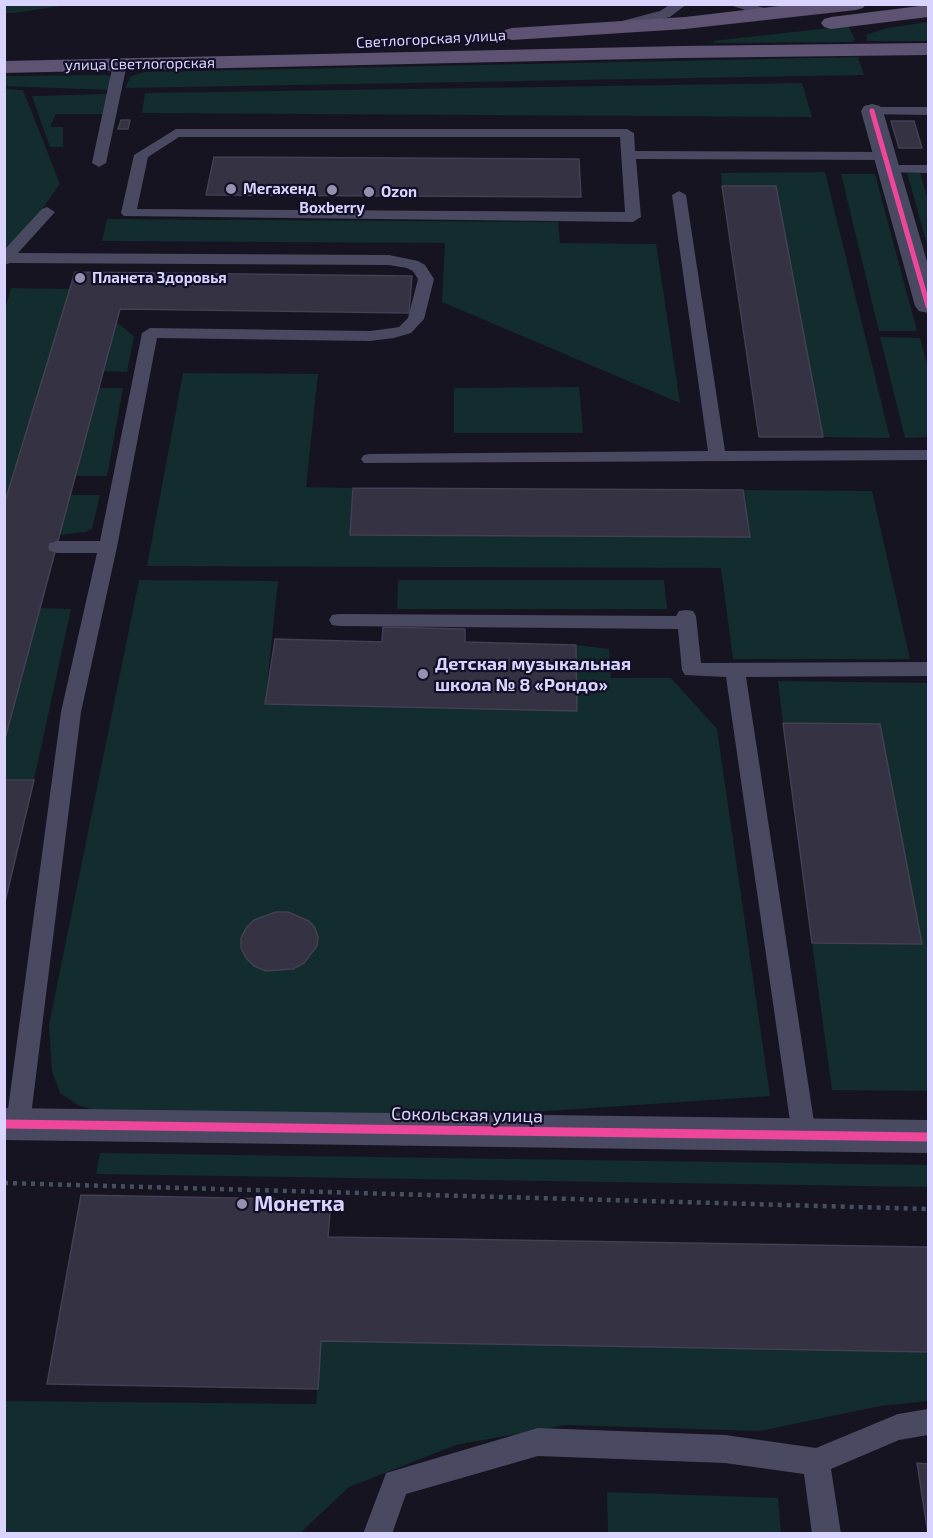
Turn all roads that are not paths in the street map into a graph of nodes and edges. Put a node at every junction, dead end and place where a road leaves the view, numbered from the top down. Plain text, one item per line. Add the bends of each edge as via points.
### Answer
1 (681, 4) edge
2 (733, 4) edge
3 (796, 4) edge
4 (856, 4) edge
5 (928, 11) edge
6 (770, 14) junction
7 (603, 29) junction
8 (489, 35) dead end
9 (467, 37) dead end
10 (928, 49) edge
11 (4, 52) edge
12 (275, 62) junction
13 (120, 64) junction
14 (4, 67) edge
15 (872, 111) joint
16 (928, 111) edge
17 (629, 155) junction
18 (887, 162) junction
19 (99, 164) dead end
20 (928, 169) edge
21 (679, 195) dead end
22 (47, 212) dead end
23 (5, 259) edge
24 (928, 306) edge
25 (717, 455) junction
26 (928, 455) edge
27 (369, 459) dead end
28 (57, 547) dead end
29 (108, 547) junction
30 (339, 620) dead end
31 (928, 669) edge
32 (735, 670) junction
33 (11, 1124) edge
34 (804, 1134) junction
35 (928, 1137) edge
36 (928, 1422) edge
37 (816, 1462) junction
38 (377, 1533) edge
39 (827, 1533) edge

1 - 7 lane via 641,22
2 - 6 lane
3 - 6 main road
4 - 6 main road, Светлогорская улица
5 - 12 main road, Светлогорская улица via 788,29 608,45
6 - 7 main road, Светлогорская улица
7 - 8 main road, Светлогорская улица
9 - 11 main road, Светлогорская улица via 286,46
10 - 12 main road
12 - 13 main road, улица Светлогорская
13 - 14 main road, улица Светлогорская
13 - 19 lane
15 - 16 lane
15 - 18 street
17 - 17 lane via 627,133 176,132 141,155 129,213 633,217
17 - 18 lane
18 - 20 lane
18 - 24 street
21 - 25 lane
22 - 23 lane
23 - 29 lane via 389,261 412,264 424,274 425,288 416,319 405,330 394,333 150,333
25 - 26 lane
25 - 27 lane
28 - 29 lane
29 - 33 lane via 71,712
30 - 32 lane via 686,620 692,670
31 - 32 lane
32 - 34 lane
33 - 34 street, Сокольская улица
34 - 35 street, Сокольская улица
36 - 37 lane via 898,1427
37 - 38 lane via 725,1449 538,1442 396,1483
37 - 39 lane

